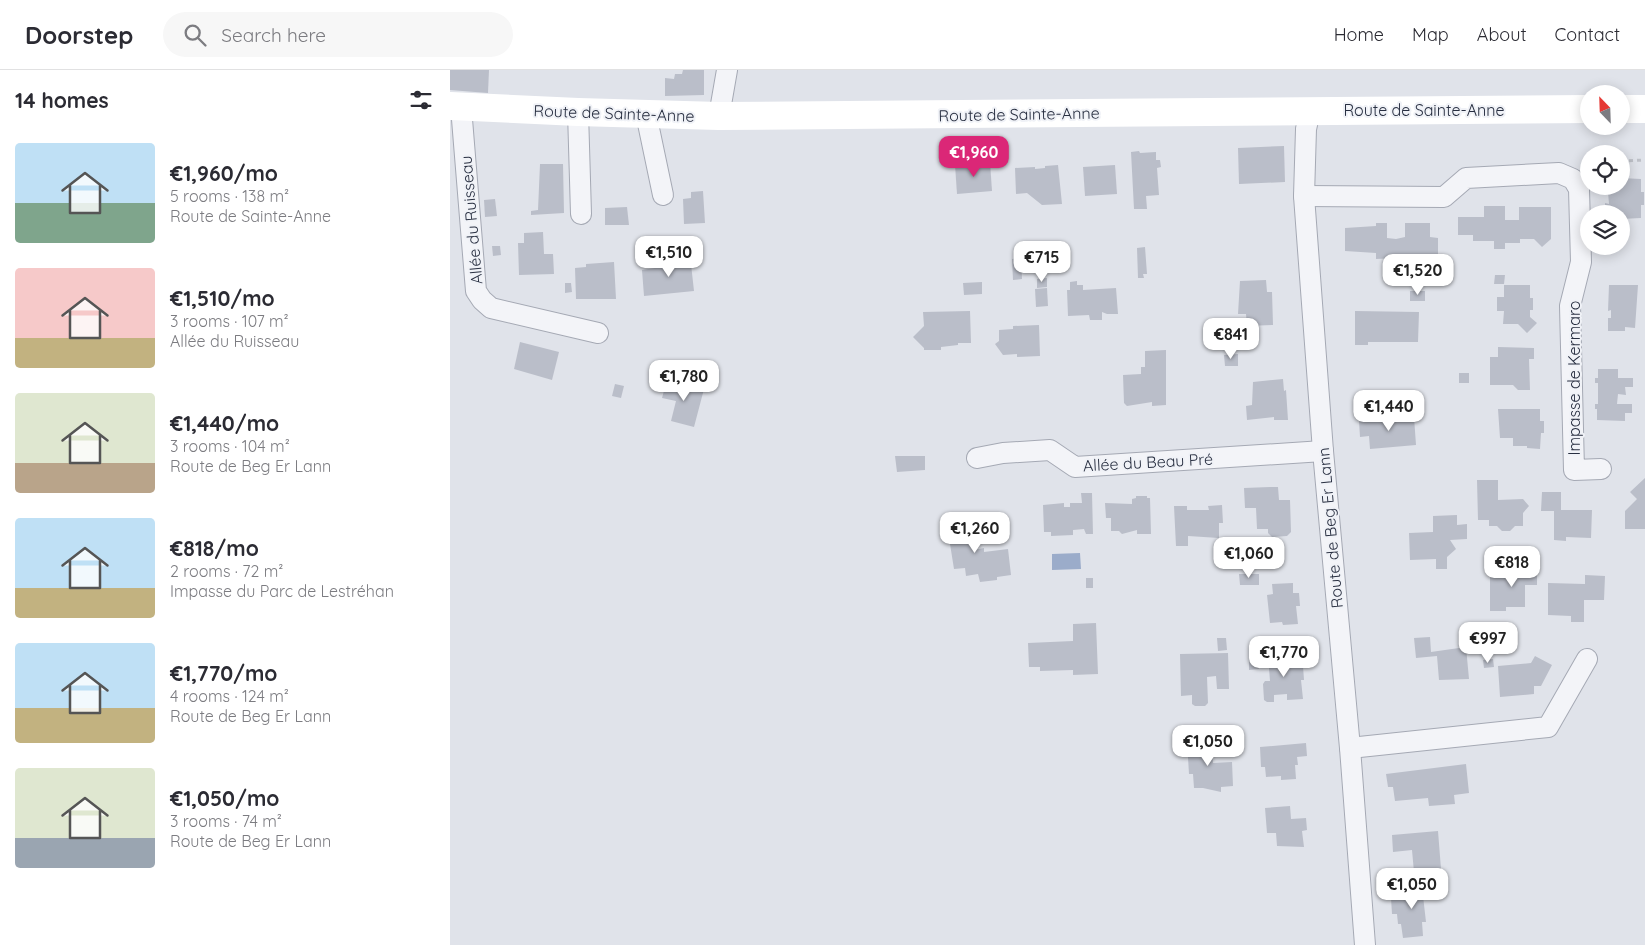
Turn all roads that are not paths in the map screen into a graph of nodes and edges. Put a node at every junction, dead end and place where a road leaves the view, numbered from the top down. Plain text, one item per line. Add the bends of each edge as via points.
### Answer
1 (727, 70) edge
2 (456, 106) edge
3 (1580, 109) edge
4 (1630, 109) edge
5 (1645, 109) edge
6 (1310, 111) junction
7 (578, 112) junction
8 (646, 114) junction
9 (719, 116) junction
10 (663, 195) dead end
11 (1304, 196) junction
12 (581, 214) dead end
13 (598, 333) dead end
14 (1323, 452) junction
15 (977, 458) dead end
16 (1601, 470) dead end
17 (1587, 659) dead end
18 (1350, 748) junction
19 (1365, 945) edge

1 - 9 street
2 - 7 main road, Route de Sainte-Anne
2 - 13 street, Allée du Ruisseau via 476,291 491,308
3 - 6 main road, Route de Sainte-Anne
4 - 5 main road
6 - 9 main road, Route de Sainte-Anne
6 - 11 street, Route de Beg Er Lann via 1306,129
7 - 8 main road, Route de Sainte-Anne
7 - 12 street
8 - 9 main road, Route de Sainte-Anne
8 - 10 street
11 - 14 street, Route de Beg Er Lann
11 - 16 street, Impasse de Kermaro via 1444,197 1466,178 1559,173 1573,179 1579,189 1581,262 1570,306 1574,470
14 - 15 street, Allée du Beau Pré via 1075,467 1050,450
14 - 18 street, Route de Beg Er Lann
17 - 18 street via 1548,728
18 - 19 street, Route de Beg Er Lann

